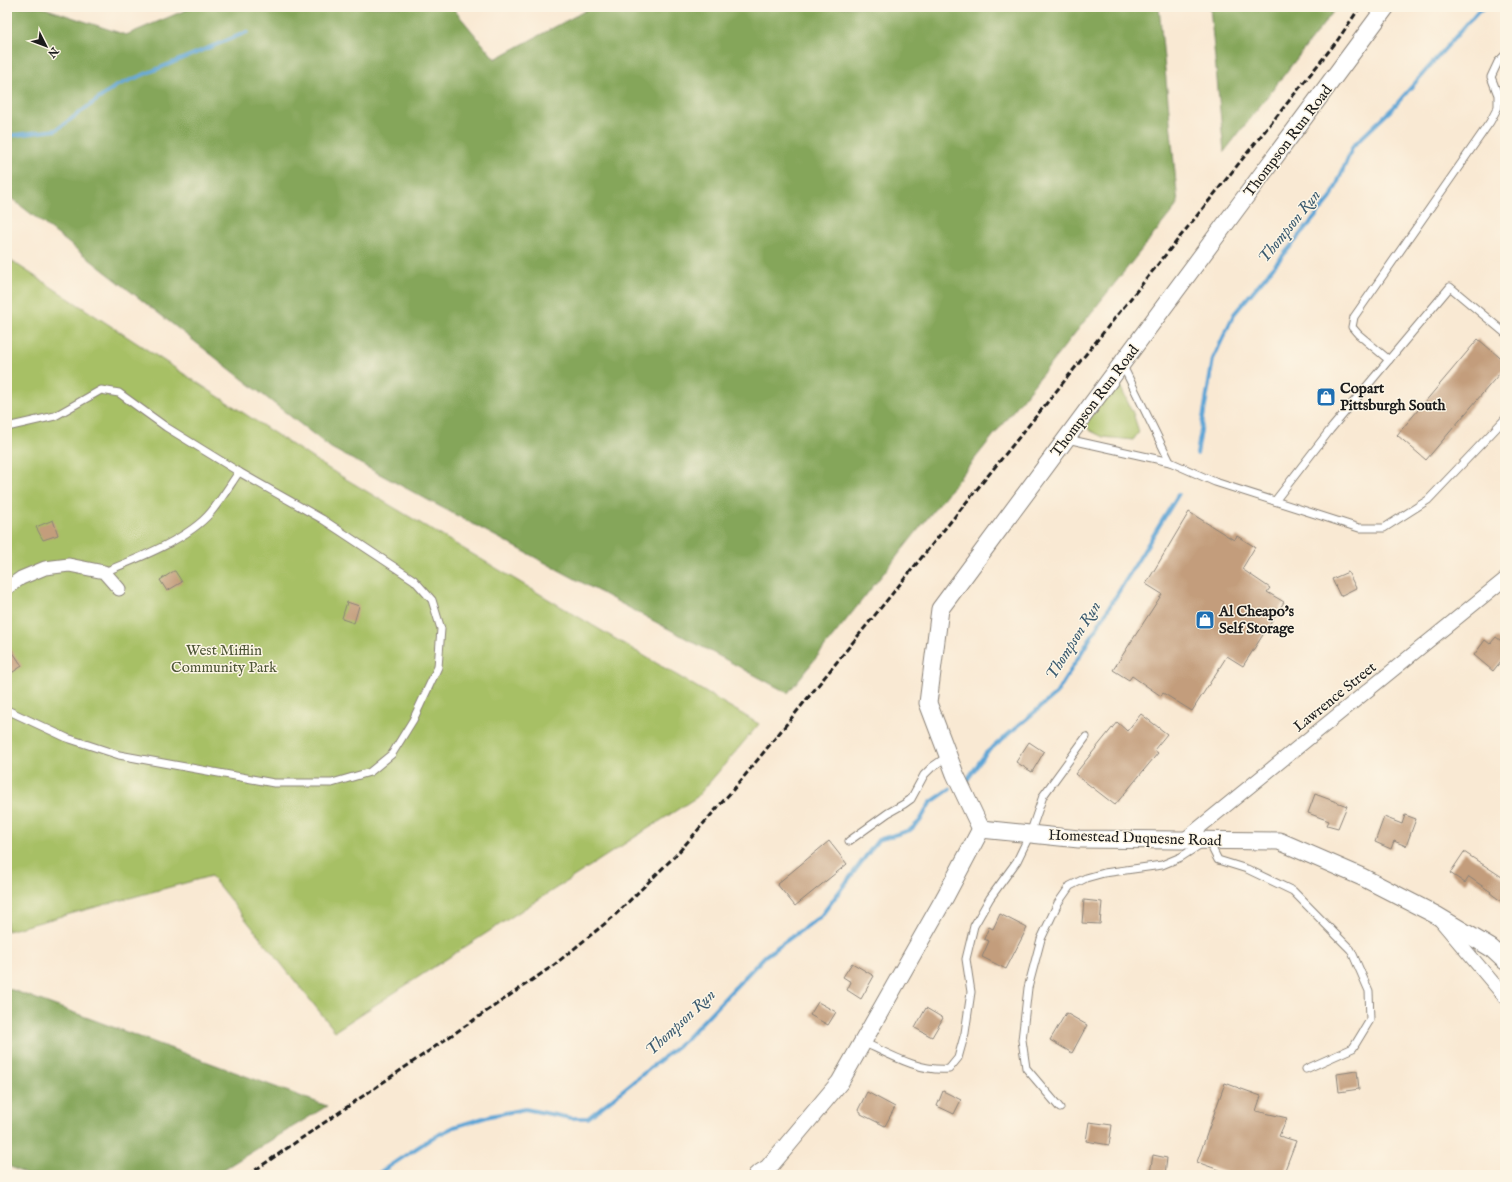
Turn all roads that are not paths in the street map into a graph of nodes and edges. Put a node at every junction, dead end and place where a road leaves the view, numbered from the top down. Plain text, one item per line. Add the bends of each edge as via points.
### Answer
1 (1386, 7) edge
2 (1505, 55) edge
3 (1505, 333) edge
4 (1389, 360) junction
5 (1122, 364) junction
6 (1505, 419) edge
7 (7, 427) edge
8 (1066, 439) junction
9 (1170, 462) junction
10 (239, 472) junction
11 (1275, 501) junction
12 (104, 572) junction
13 (1505, 579) edge
14 (7, 588) edge
15 (119, 589) dead end
16 (7, 710) edge
17 (1086, 737) dead end
18 (948, 756) junction
19 (981, 829) junction
20 (1030, 834) junction
21 (1186, 839) junction
22 (1208, 840) junction
23 (849, 841) dead end
24 (1436, 915) junction
25 (1505, 961) edge
26 (1505, 998) edge
27 (863, 1042) junction
28 (1306, 1069) dead end
29 (1060, 1108) dead end
30 (757, 1175) edge

1 - 5 street, Thompson Run Road
2 - 4 lane via 1498,62 1492,77 1498,95 1498,107 1490,122 1354,317 1352,327
3 - 4 lane via 1450,287
4 - 11 lane
5 - 8 street, Thompson Run Road
5 - 9 lane
6 - 11 lane via 1428,500 1384,528 1360,528
7 - 10 lane via 55,416 101,390 119,393 166,427
8 - 9 lane
8 - 18 street, Thompson Run Road via 940,609 928,703
9 - 11 lane via 1215,482
10 - 12 lane via 210,513 190,531 141,557
10 - 16 lane via 322,519 414,580 432,600 441,629 438,667 413,720 392,754 370,772 332,783 274,783 119,755 67,738
12 - 14 street via 69,565 45,568 21,578
12 - 15 street
13 - 21 street, Lawrence Street
17 - 20 lane via 1043,796
18 - 19 street, Thompson Run Road
18 - 23 lane via 924,775 911,799
19 - 20 street, Homestead Duquesne Road
19 - 27 street
20 - 21 street, Homestead Duquesne Road via 1079,839
20 - 27 lane via 1017,861 990,898 974,926 966,959 971,992 965,1033 958,1058 949,1068 937,1070 909,1063
21 - 22 street, Homestead Duquesne Road
22 - 24 street, Homestead Duquesne Road via 1279,841 1362,877
22 - 28 lane via 1218,860 1247,869 1293,891 1351,950 1369,991 1370,1020 1353,1048
22 - 29 lane via 1181,857 1162,865 1086,878 1070,886 1058,903 1042,938 1028,988 1022,1040 1026,1068
24 - 25 street, Homestead Duquesne Road via 1491,948
24 - 26 street
27 - 30 street via 840,1082 768,1168

